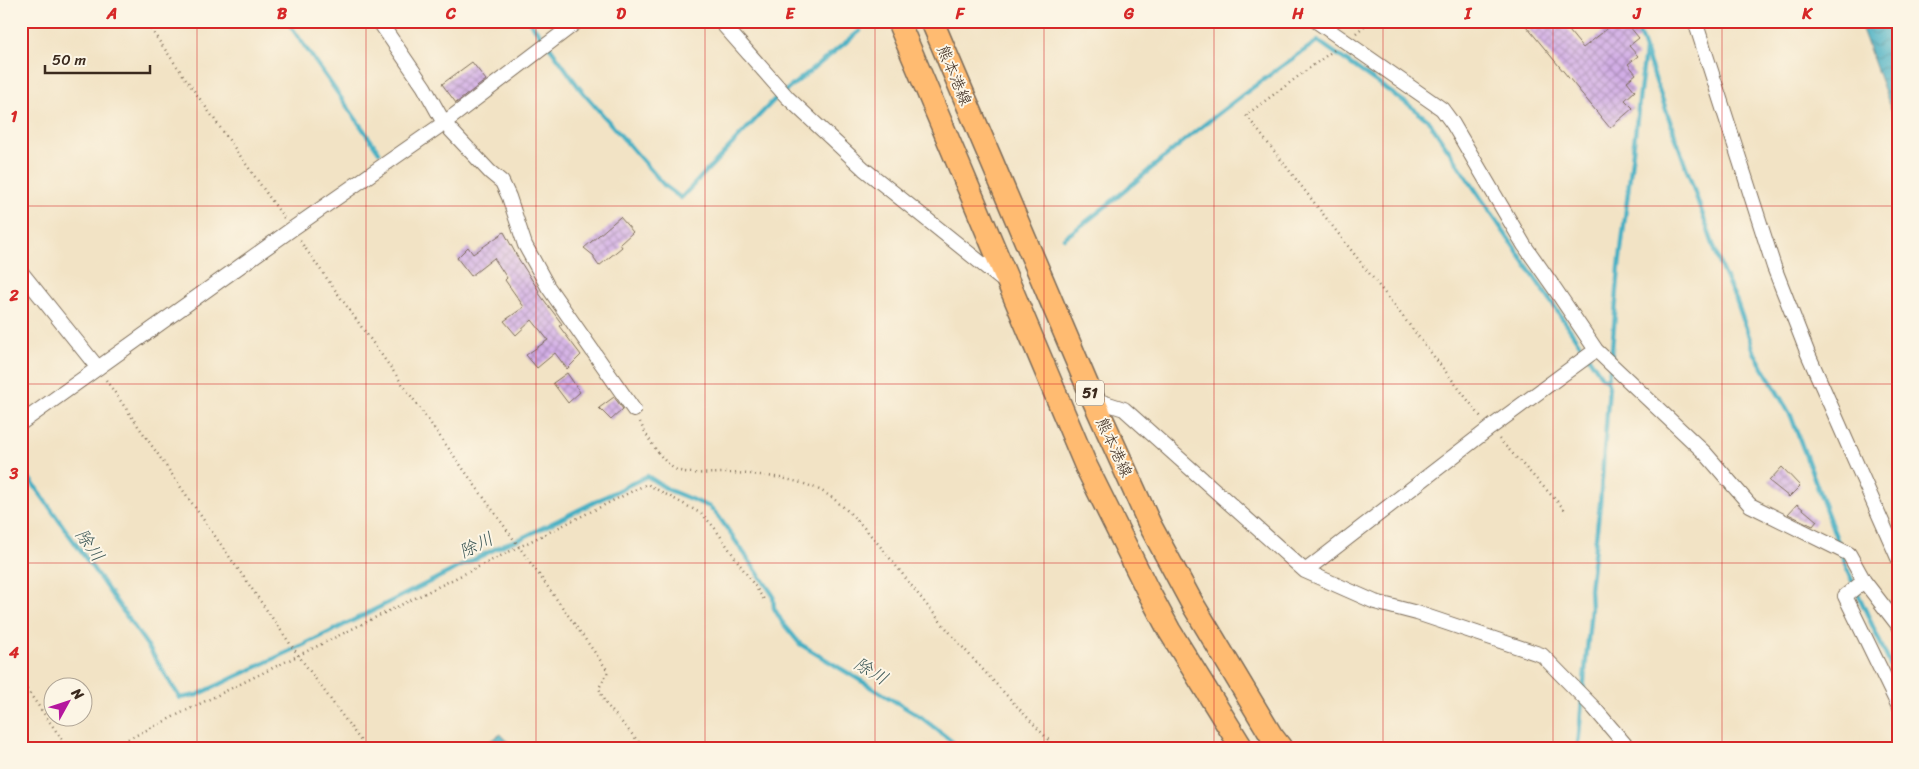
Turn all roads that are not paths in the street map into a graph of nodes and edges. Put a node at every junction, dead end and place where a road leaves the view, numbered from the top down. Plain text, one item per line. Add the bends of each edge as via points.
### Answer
1 (380, 21) edge
2 (578, 21) edge
3 (720, 21) edge
4 (898, 21) edge
5 (932, 21) edge
6 (1316, 21) edge
7 (1695, 21) edge
8 (444, 123) junction
9 (21, 272) edge
10 (1008, 285) junction
11 (1596, 350) junction
12 (98, 368) junction
13 (1093, 399) junction
14 (634, 410) road end
15 (21, 423) edge
16 (1898, 558) edge
17 (1304, 571) junction
18 (1864, 581) junction
19 (1898, 625) edge
20 (1898, 705) edge
21 (1242, 748) edge
22 (1281, 748) edge
23 (1628, 748) edge

1 - 8 street
2 - 8 street
3 - 10 street via 787,97 864,168
4 - 10 main road, 熊本港線 / 51
5 - 13 main road, 熊本港線 / 51
6 - 11 street via 1442,109 1524,245
7 - 16 street via 1774,267 1808,354
8 - 12 street
8 - 14 street via 502,182 525,245 548,287
9 - 12 street
10 - 21 main road, 熊本港線 / 51 via 1086,466 1147,589
11 - 17 street
11 - 18 street via 1705,454 1750,505 1849,554
12 - 15 street
13 - 17 street via 1124,409
13 - 22 main road, 熊本港線 / 51 via 1150,524 1192,603
17 - 23 street via 1375,602 1542,655
18 - 19 street
18 - 20 street via 1845,596

